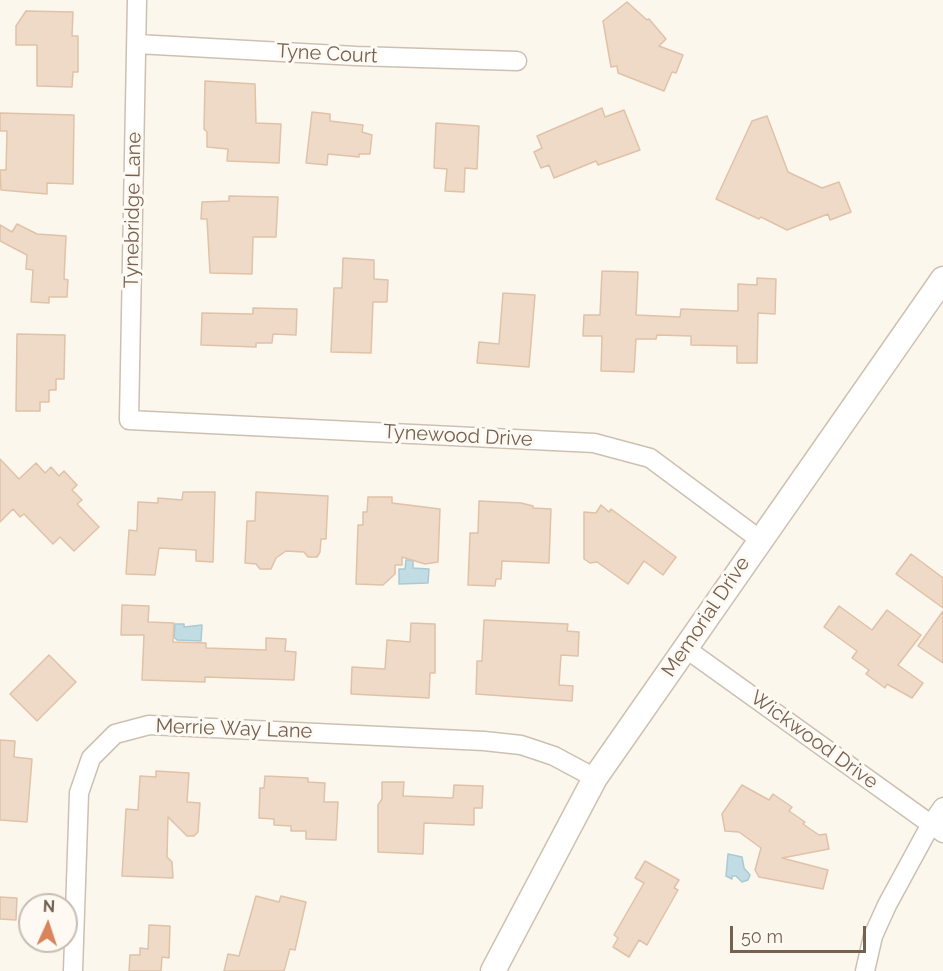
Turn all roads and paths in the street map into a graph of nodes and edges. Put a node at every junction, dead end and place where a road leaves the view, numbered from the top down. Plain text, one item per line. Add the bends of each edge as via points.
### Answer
1 (137, 0) edge
2 (137, 44) junction
3 (517, 61) dead end
4 (943, 279) edge
5 (129, 420) joint
6 (759, 539) junction
7 (686, 648) junction
8 (595, 778) junction
9 (943, 807) edge
10 (937, 829) edge
11 (73, 971) edge
12 (492, 971) edge
13 (865, 971) edge

1 - 2 street, Tynebridge Lane
2 - 3 street, Tyne Court
2 - 5 street, Tynebridge Lane
4 - 6 street, Memorial Drive
5 - 6 street, Tynewood Drive via 594,443 650,458
6 - 7 street, Memorial Drive
7 - 8 street, Memorial Drive
7 - 10 street, Wickwood Drive
8 - 11 street, Merrie Way Lane via 554,756 521,745 484,741 149,725 115,734 91,758 79,793
8 - 12 street, Memorial Drive
9 - 10 street
10 - 13 street via 873,936

